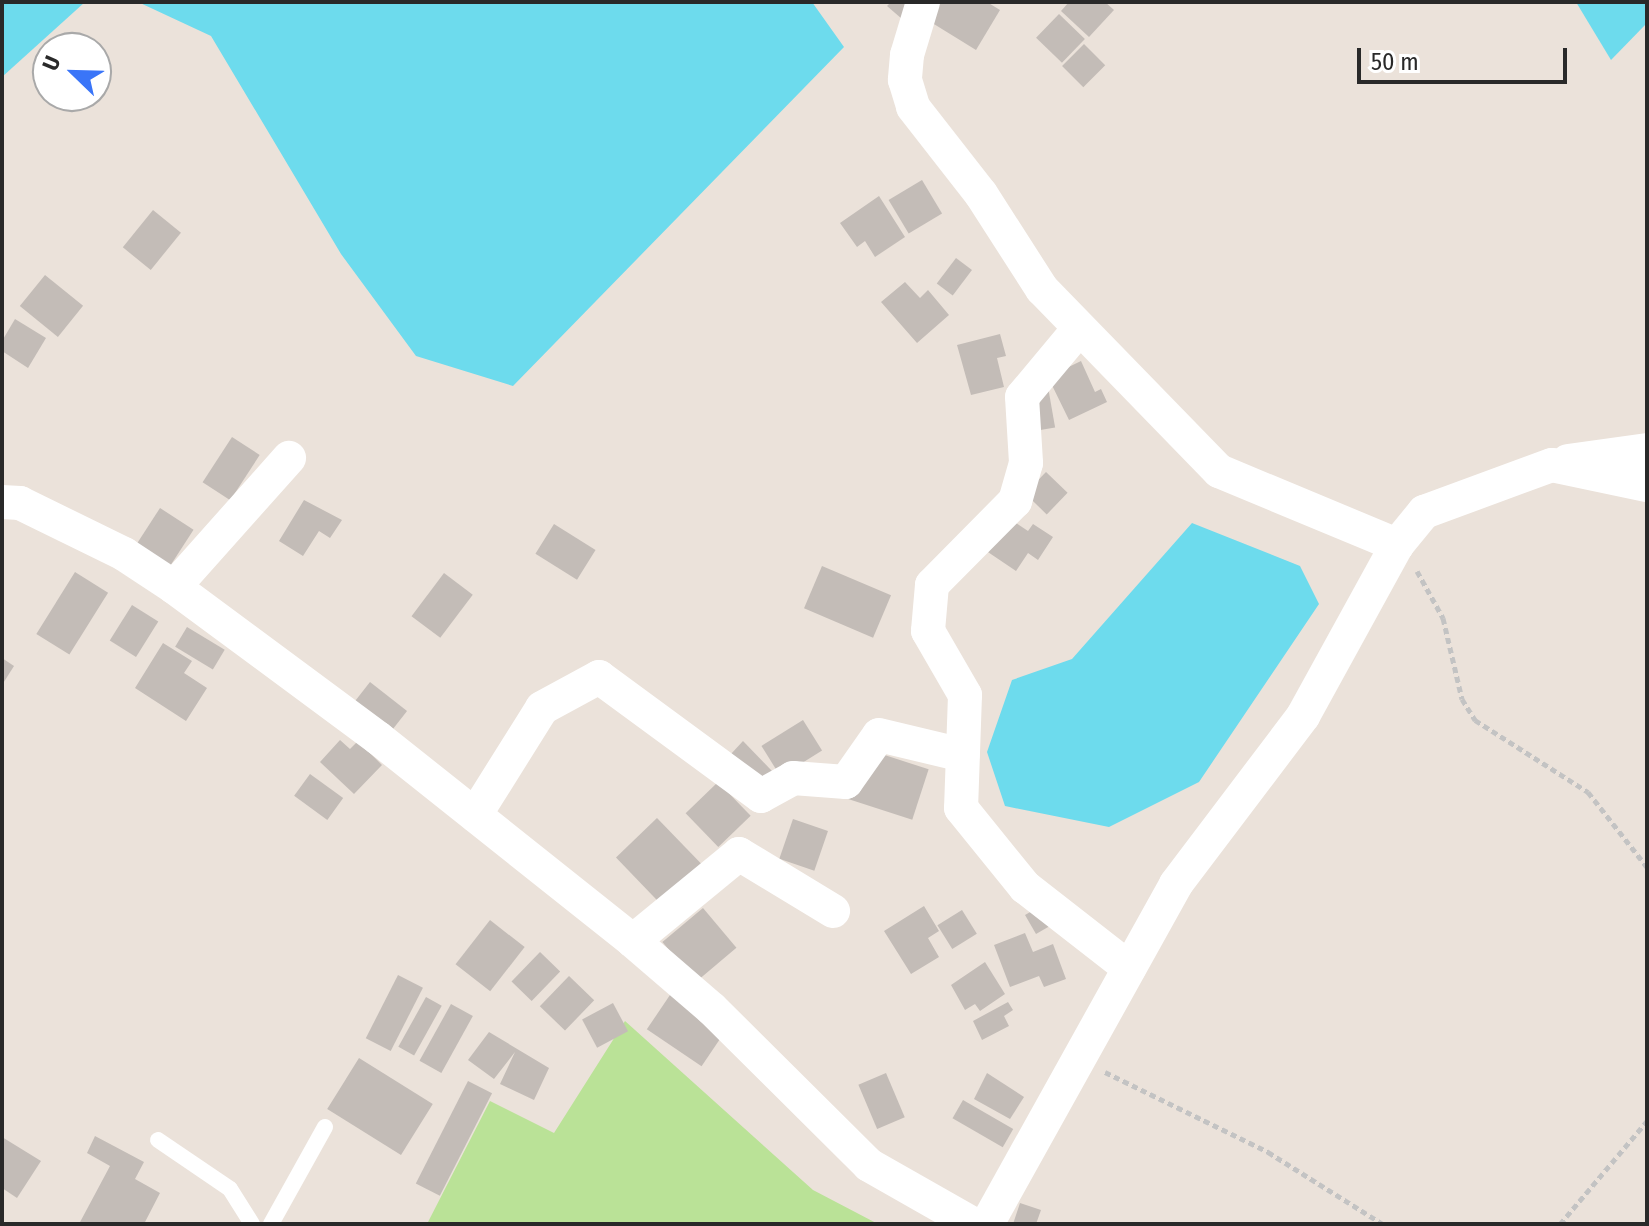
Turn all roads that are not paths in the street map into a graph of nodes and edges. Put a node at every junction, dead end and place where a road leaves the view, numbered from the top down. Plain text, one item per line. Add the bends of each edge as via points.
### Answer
1 (923, 2) edge
2 (1078, 330) junction
3 (1647, 450) edge
4 (289, 458) dead end
5 (1552, 465) junction
6 (1647, 485) edge
7 (2, 502) edge
8 (1397, 545) junction
9 (174, 587) junction
10 (963, 755) junction
11 (475, 815) junction
12 (833, 911) dead end
13 (633, 941) junction
14 (1129, 968) junction
15 (325, 1127) dead end
16 (158, 1140) dead end
17 (252, 1224) edge
18 (271, 1224) edge
19 (973, 1224) edge
20 (987, 1224) edge

1 - 2 street via 907,55 905,80 913,107 981,194 1042,289
2 - 8 street via 1115,359 1219,471
2 - 10 street via 1022,397 1026,463 1015,501 932,585 928,631 965,695
3 - 5 street
4 - 9 street
5 - 6 street
5 - 8 street via 1424,512
7 - 9 street via 20,503 98,541
8 - 14 street via 1303,716 1183,874
9 - 11 street
10 - 11 street via 879,735 846,782 793,778 761,796 599,677 542,708
10 - 14 street via 961,808 1025,887
11 - 13 street
12 - 13 street via 739,854
13 - 19 street via 712,1009 869,1165
14 - 20 street
15 - 18 lane
16 - 17 lane via 230,1189

